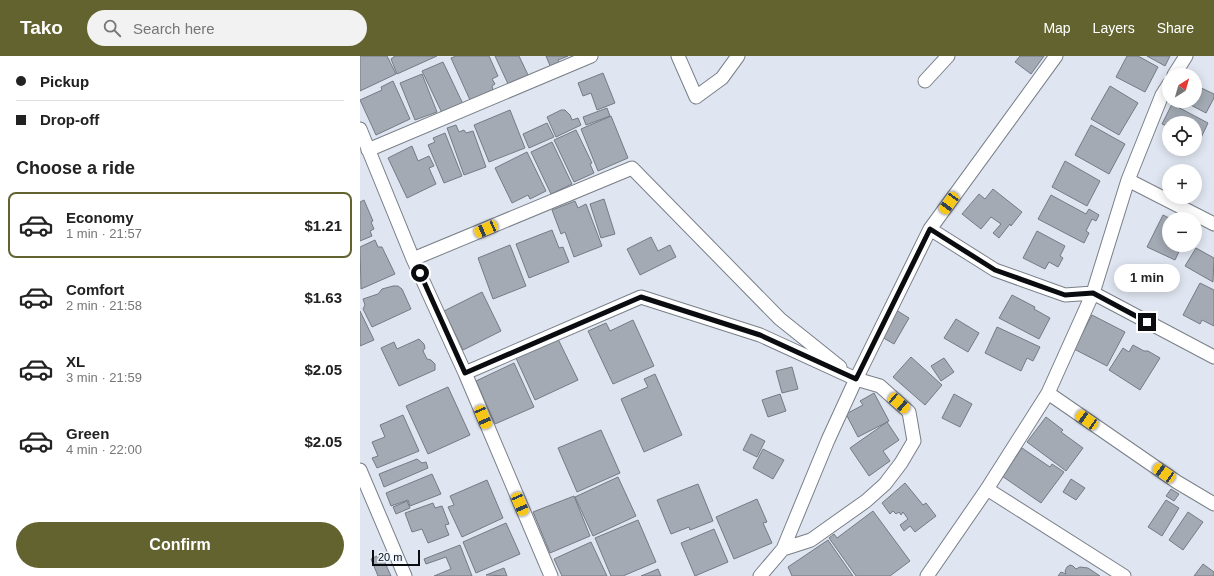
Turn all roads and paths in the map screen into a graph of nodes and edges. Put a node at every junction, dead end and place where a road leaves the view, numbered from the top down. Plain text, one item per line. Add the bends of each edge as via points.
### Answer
1 (590, 56) edge
2 (678, 56) edge
3 (738, 56) edge
4 (948, 56) edge
5 (1056, 56) edge
6 (1186, 56) edge
7 (1178, 68) edge
8 (925, 81) dead end
9 (1162, 95) edge
10 (360, 129) edge
11 (368, 150) junction
12 (1128, 180) junction
13 (1214, 224) edge
14 (930, 229) junction
15 (413, 259) junction
16 (1093, 293) junction
17 (1214, 357) edge
18 (465, 373) junction
19 (856, 379) junction
20 (1048, 393) junction
21 (360, 470) edge
22 (987, 489) junction
23 (1214, 504) edge
24 (783, 549) junction
25 (405, 576) edge
26 (551, 576) edge
27 (760, 576) edge
28 (927, 576) edge
29 (1124, 576) edge

1 - 11 street
2 - 3 street via 696,97 722,78
4 - 8 street
5 - 14 street
6 - 7 street
9 - 12 street
10 - 11 street
11 - 15 street
12 - 13 street
12 - 16 street
14 - 16 street via 995,270 1065,295
14 - 19 street
15 - 18 street
15 - 19 street via 632,168 780,319
16 - 17 street
16 - 20 street
18 - 19 street via 641,297 760,335
18 - 26 street
19 - 24 street
19 - 24 street via 880,386 909,412 914,441 886,484 866,501 811,540
20 - 22 street
20 - 23 street via 1177,482
21 - 25 street
22 - 28 street
22 - 29 street
24 - 27 street

